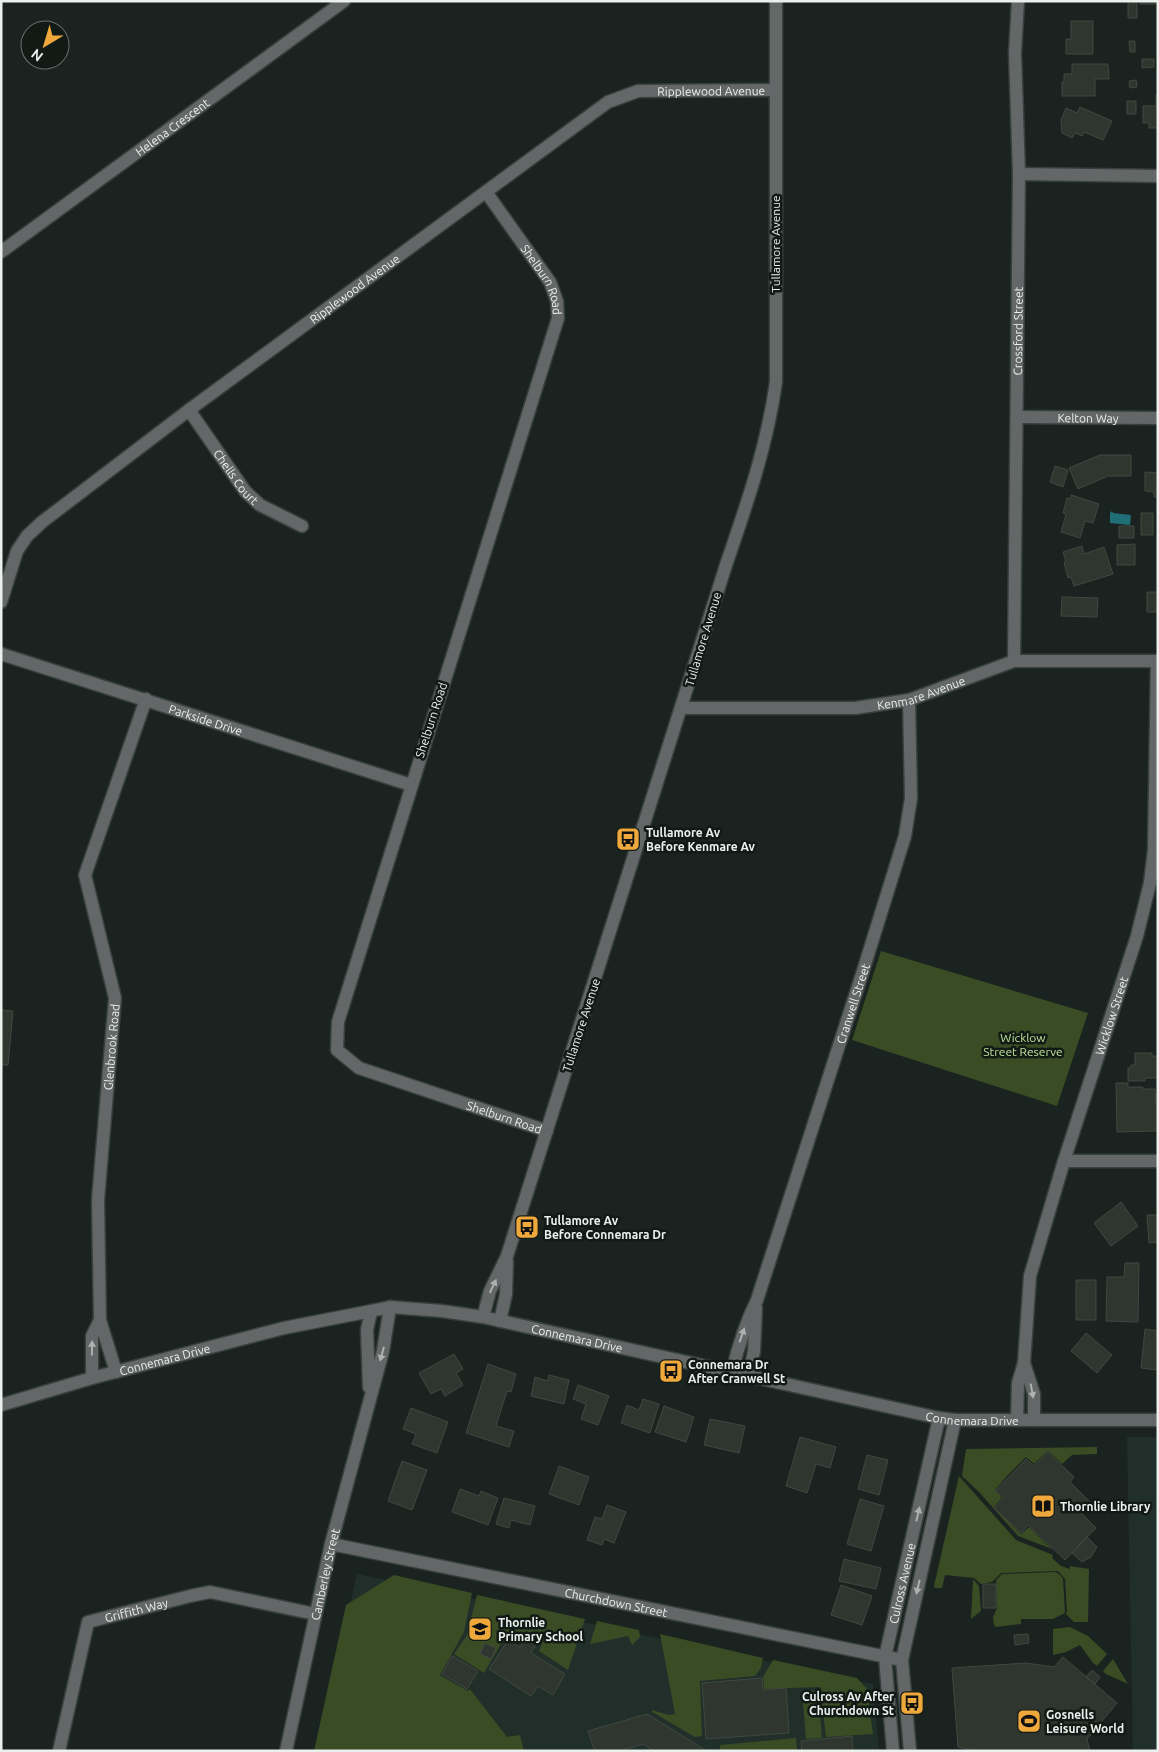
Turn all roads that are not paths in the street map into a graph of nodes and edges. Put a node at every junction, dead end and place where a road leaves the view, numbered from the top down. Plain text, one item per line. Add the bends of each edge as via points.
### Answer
1 (344, 1) edge
2 (776, 1) edge
3 (1018, 1) edge
4 (775, 90) junction
5 (1019, 174) junction
6 (1158, 176) edge
7 (486, 192) junction
8 (1, 252) edge
9 (188, 410) junction
10 (1018, 417) junction
11 (1158, 418) edge
12 (302, 526) dead end
13 (1, 602) edge
14 (1, 654) edge
15 (1014, 661) junction
16 (1158, 661) edge
17 (146, 700) junction
18 (909, 700) junction
19 (682, 708) junction
20 (411, 785) junction
21 (547, 1131) junction
22 (1064, 1161) junction
23 (1158, 1162) edge
24 (507, 1256) junction
25 (757, 1300) junction
26 (390, 1307) junction
27 (370, 1311) junction
28 (483, 1317) junction
29 (100, 1320) junction
30 (500, 1321) junction
31 (1024, 1363) junction
32 (116, 1372) junction
33 (732, 1372) junction
34 (749, 1376) junction
35 (92, 1378) junction
36 (369, 1400) junction
37 (1, 1405) edge
38 (939, 1418) junction
39 (955, 1420) junction
40 (1017, 1420) junction
41 (1034, 1420) junction
42 (1158, 1420) edge
43 (331, 1544) junction
44 (315, 1614) junction
45 (885, 1657) junction
46 (902, 1660) junction
47 (59, 1751) edge
48 (286, 1751) edge
49 (893, 1751) edge
50 (910, 1751) edge

1 - 8 street, Helena Crescent
2 - 4 street, Tullamore Avenue
3 - 5 street, Crossford Street via 1015,53
4 - 7 street, Ripplewood Avenue via 638,91 608,102
4 - 19 street, Tullamore Avenue via 776,382 772,412 757,474
5 - 6 street
5 - 10 street, Crossford Street
7 - 9 street, Ripplewood Avenue
7 - 20 street, Shelburn Road via 550,282 557,301 558,318
9 - 12 street, Chells Court via 246,491 260,505
9 - 13 street, Ripplewood Avenue via 27,536 17,551
10 - 11 street, Kelton Way
10 - 15 street, Crossford Street
14 - 17 street, Parkside Drive
15 - 16 street, Kenmare Avenue
15 - 18 street, Kenmare Avenue
16 - 22 street, Wicklow Street via 1150,908 1137,936
17 - 20 street, Parkside Drive
17 - 29 street, Glenbrook Road via 85,875 115,998 98,1200
18 - 19 street, Kenmare Avenue via 855,708
18 - 25 street, Cranwell Street via 911,798 905,836
19 - 21 street, Tullamore Avenue
20 - 21 street, Shelburn Road via 338,1022 337,1050 359,1068
21 - 24 street, Tullamore Avenue
22 - 23 street
22 - 31 street, Wicklow Street via 1030,1276
28 -> 24 street, Tullamore Avenue via 490,1290
24 - 30 street, Tullamore Avenue via 506,1294
33 -> 25 street, Cranwell Street via 746,1321
25 - 34 street, Cranwell Street
26 - 27 street, Connemara Drive
26 - 28 street, Connemara Drive
26 -> 36 street, Camberley Street via 383,1351
27 - 32 street, Connemara Drive via 284,1328
27 - 36 street, Camberley Street via 367,1330
28 - 30 street, Connemara Drive
29 - 32 street, Glenbrook Road
35 -> 29 street, Glenbrook Road via 92,1336
30 - 33 street, Connemara Drive
31 - 40 street, Wicklow Street via 1018,1383
31 -> 41 street, Wicklow Street via 1034,1394
32 - 35 street, Connemara Drive
33 - 34 street, Connemara Drive
34 - 38 street, Connemara Drive
35 - 37 street, Connemara Drive
36 - 43 street, Camberley Street
38 - 39 street, Connemara Drive
45 -> 38 street, Culross Avenue
39 - 40 street, Connemara Drive
39 -> 46 street, Culross Avenue
40 - 41 street, Connemara Drive
41 - 42 street, Connemara Drive
43 - 44 street, Camberley Street
43 - 45 street, Churchdown Street
44 - 47 street, Griffith Way via 210,1592 88,1622
44 - 48 street, Camberley Street
45 - 46 street, Churchdown Street
45 - 49 street, Culross Avenue
46 - 50 street, Culross Avenue

